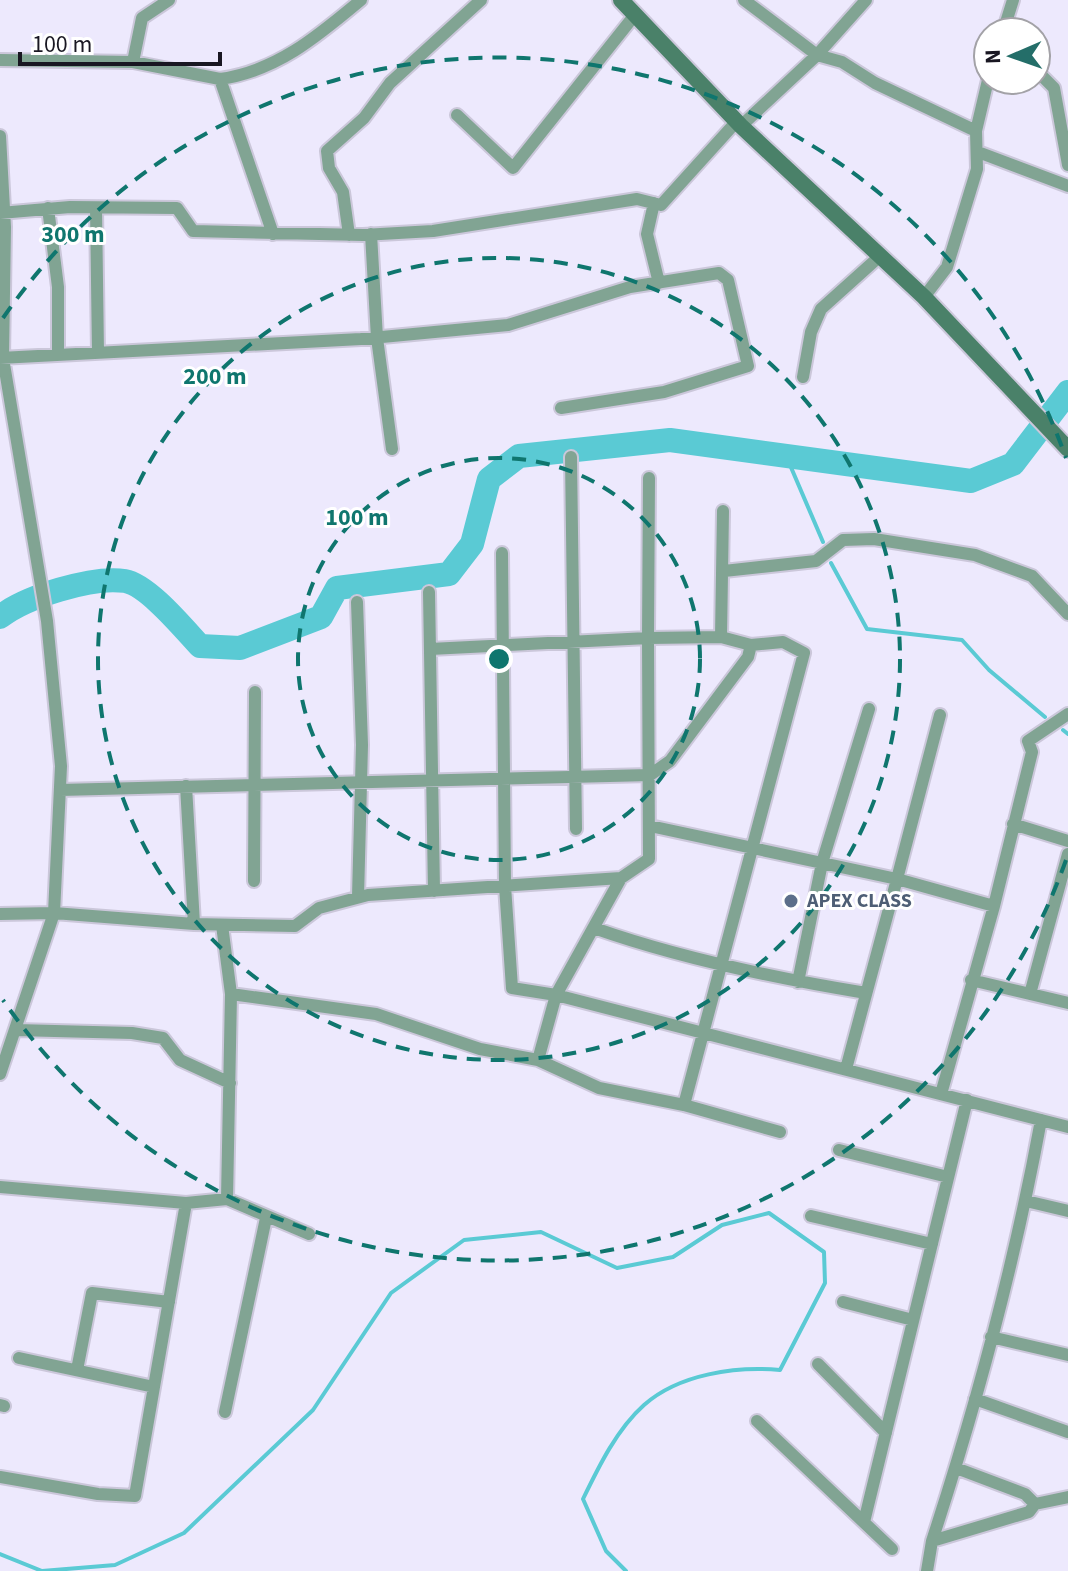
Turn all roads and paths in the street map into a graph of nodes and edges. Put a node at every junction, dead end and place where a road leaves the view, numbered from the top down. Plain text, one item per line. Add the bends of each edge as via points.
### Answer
1 (169, 0) edge
2 (361, 0) edge
3 (481, 0) edge
4 (744, 0) edge
5 (866, 0) edge
6 (630, 6) edge
7 (817, 55) junction
8 (0, 60) edge
9 (133, 62) junction
10 (220, 79) junction
11 (1052, 86) edge
12 (984, 96) edge
13 (457, 115) dead end
14 (739, 123) junction
15 (976, 131) junction
16 (0, 136) edge
17 (978, 152) junction
18 (1068, 165) edge
19 (1068, 186) edge
20 (654, 203) junction
21 (48, 208) junction
22 (96, 208) junction
23 (2, 213) edge
24 (273, 234) junction
25 (371, 234) junction
26 (349, 235) junction
27 (880, 256) junction
28 (659, 283) junction
29 (924, 297) junction
30 (377, 338) junction
31 (98, 353) junction
32 (58, 355) junction
33 (2, 358) edge
34 (803, 377) dead end
35 (561, 408) dead end
36 (392, 449) dead end
37 (1068, 449) edge
38 (571, 457) dead end
39 (649, 478) dead end
40 (723, 511) dead end
41 (502, 553) dead end
42 (724, 571) junction
43 (429, 592) dead end
44 (357, 602) dead end
45 (1068, 614) edge
46 (721, 637) junction
47 (648, 638) junction
48 (575, 640) junction
49 (503, 643) junction
50 (751, 645) junction
51 (430, 649) junction
52 (255, 692) dead end
53 (869, 709) dead end
54 (1068, 714) edge
55 (940, 715) dead end
56 (650, 775) junction
57 (576, 777) junction
58 (506, 778) junction
59 (431, 780) junction
60 (361, 782) junction
61 (254, 785) junction
62 (186, 786) junction
63 (60, 790) junction
64 (1013, 824) junction
65 (650, 826) junction
66 (576, 829) dead end
67 (1068, 841) edge
68 (751, 848) junction
69 (1068, 854) edge
70 (822, 863) junction
71 (621, 878) junction
72 (897, 879) junction
73 (254, 881) dead end
74 (505, 886) junction
75 (434, 891) junction
76 (358, 897) junction
77 (994, 906) junction
78 (54, 913) junction
79 (0, 914) edge
80 (194, 924) junction
81 (222, 925) junction
82 (594, 928) junction
83 (721, 965) junction
84 (971, 980) junction
85 (798, 982) junction
86 (866, 993) junction
87 (231, 994) junction
88 (1030, 994) junction
89 (556, 995) junction
90 (1068, 1003) edge
91 (16, 1030) junction
92 (703, 1033) junction
93 (538, 1060) junction
94 (846, 1069) junction
95 (0, 1072) edge
96 (230, 1083) junction
97 (941, 1094) junction
98 (967, 1100) junction
99 (684, 1105) junction
100 (1041, 1120) junction
101 (1068, 1127) edge
102 (780, 1132) dead end
103 (839, 1150) dead end
104 (948, 1177) junction
105 (0, 1187) edge
106 (227, 1199) junction
107 (1026, 1201) junction
108 (186, 1203) junction
109 (1068, 1211) edge
110 (811, 1216) dead end
111 (266, 1218) junction
112 (309, 1234) dead end
113 (932, 1244) junction
114 (169, 1302) junction
115 (843, 1302) dead end
116 (913, 1320) junction
117 (991, 1337) junction
118 (1068, 1355) edge
119 (19, 1358) dead end
120 (818, 1364) dead end
121 (77, 1370) junction
122 (154, 1387) junction
123 (975, 1399) junction
124 (225, 1412) dead end
125 (757, 1421) dead end
126 (1068, 1432) edge
127 (886, 1433) junction
128 (956, 1468) junction
129 (0, 1477) edge
130 (1068, 1497) edge
131 (1035, 1504) junction
132 (864, 1522) junction
133 (932, 1541) junction
134 (892, 1549) dead end
135 (927, 1571) edge

1 - 9 street via 142,18
2 - 10 street via 329,30 265,69
3 - 26 street via 390,83 364,118 327,151 329,168 343,192
4 - 7 street
5 - 7 street
6 - 13 street via 513,168
6 - 14 street
7 - 14 street
7 - 15 street via 842,62
8 - 9 street
9 - 10 street
10 - 24 street
11 - 18 street
12 - 15 street
14 - 20 street via 661,205
14 - 27 street
15 - 17 street
16 - 23 street
17 - 19 street
17 - 29 street via 947,267
20 - 25 street via 637,199 491,224
20 - 28 street via 647,234
21 - 22 street
21 - 23 street
21 - 32 street via 58,287
22 - 24 street via 177,208 193,231
22 - 31 street
23 - 33 street
24 - 26 street
25 - 26 street
25 - 30 street
27 - 29 street
27 - 34 street via 821,309
28 - 30 street via 508,325
28 - 35 street via 719,273 728,280 748,366 664,392
29 - 37 street
30 - 31 street
30 - 36 street
31 - 32 street
32 - 33 street
33 - 63 street via 47,621
38 - 48 street
39 - 47 street
40 - 42 street
41 - 49 street
42 - 45 street via 816,561 843,540 874,539 975,555 1032,576
42 - 46 street
43 - 51 street
44 - 60 street
46 - 47 street
46 - 50 street
47 - 48 street
47 - 56 street
48 - 49 street
48 - 57 street
49 - 51 street
49 - 58 street
50 - 56 street via 748,657 670,761
50 - 68 street via 783,642 804,653
51 - 59 street
52 - 61 street
53 - 70 street
54 - 64 street via 1028,741 1032,752
55 - 72 street
56 - 57 street
56 - 65 street
57 - 58 street
57 - 66 street
58 - 59 street
58 - 74 street
59 - 60 street
59 - 75 street
60 - 61 street
60 - 76 street
61 - 62 street
61 - 73 street
62 - 63 street
62 - 80 street
63 - 78 street
64 - 67 street
64 - 77 street
65 - 68 street
65 - 71 street via 649,859
68 - 70 street
68 - 83 street
69 - 88 street
70 - 72 street
70 - 85 street
71 - 74 street
71 - 82 street
72 - 77 street
72 - 86 street
74 - 75 street
74 - 89 street via 512,988
75 - 76 street
76 - 81 street via 319,908 295,926
77 - 84 street
78 - 79 street
78 - 80 street
78 - 91 street
80 - 81 street
81 - 87 street
82 - 83 street
82 - 89 street
83 - 85 street
83 - 92 street
84 - 88 street
84 - 97 street
85 - 86 street
86 - 94 street
87 - 93 street via 376,1014 480,1049
87 - 96 street
88 - 90 street
89 - 92 street
89 - 93 street
91 - 95 street
91 - 96 street via 163,1038 180,1060
92 - 94 street
92 - 99 street
93 - 99 street via 599,1088
94 - 97 street
96 - 106 street
97 - 98 street
98 - 100 street
98 - 104 street
99 - 102 street
100 - 101 street
100 - 107 street
103 - 104 street
104 - 113 street
105 - 108 street
106 - 108 street
106 - 111 street
107 - 109 street
107 - 117 street
108 - 114 street
110 - 113 street
111 - 112 street via 273,1216
111 - 124 street
113 - 116 street
114 - 121 street via 92,1293
114 - 122 street
115 - 116 street
116 - 127 street
117 - 118 street
117 - 123 street
119 - 121 street
120 - 127 street
121 - 122 street
122 - 129 street via 135,1496
123 - 126 street
123 - 128 street
125 - 132 street
127 - 132 street
128 - 131 street via 1025,1494
128 - 133 street
130 - 131 street
131 - 133 street via 1029,1512
132 - 134 street
133 - 135 street

